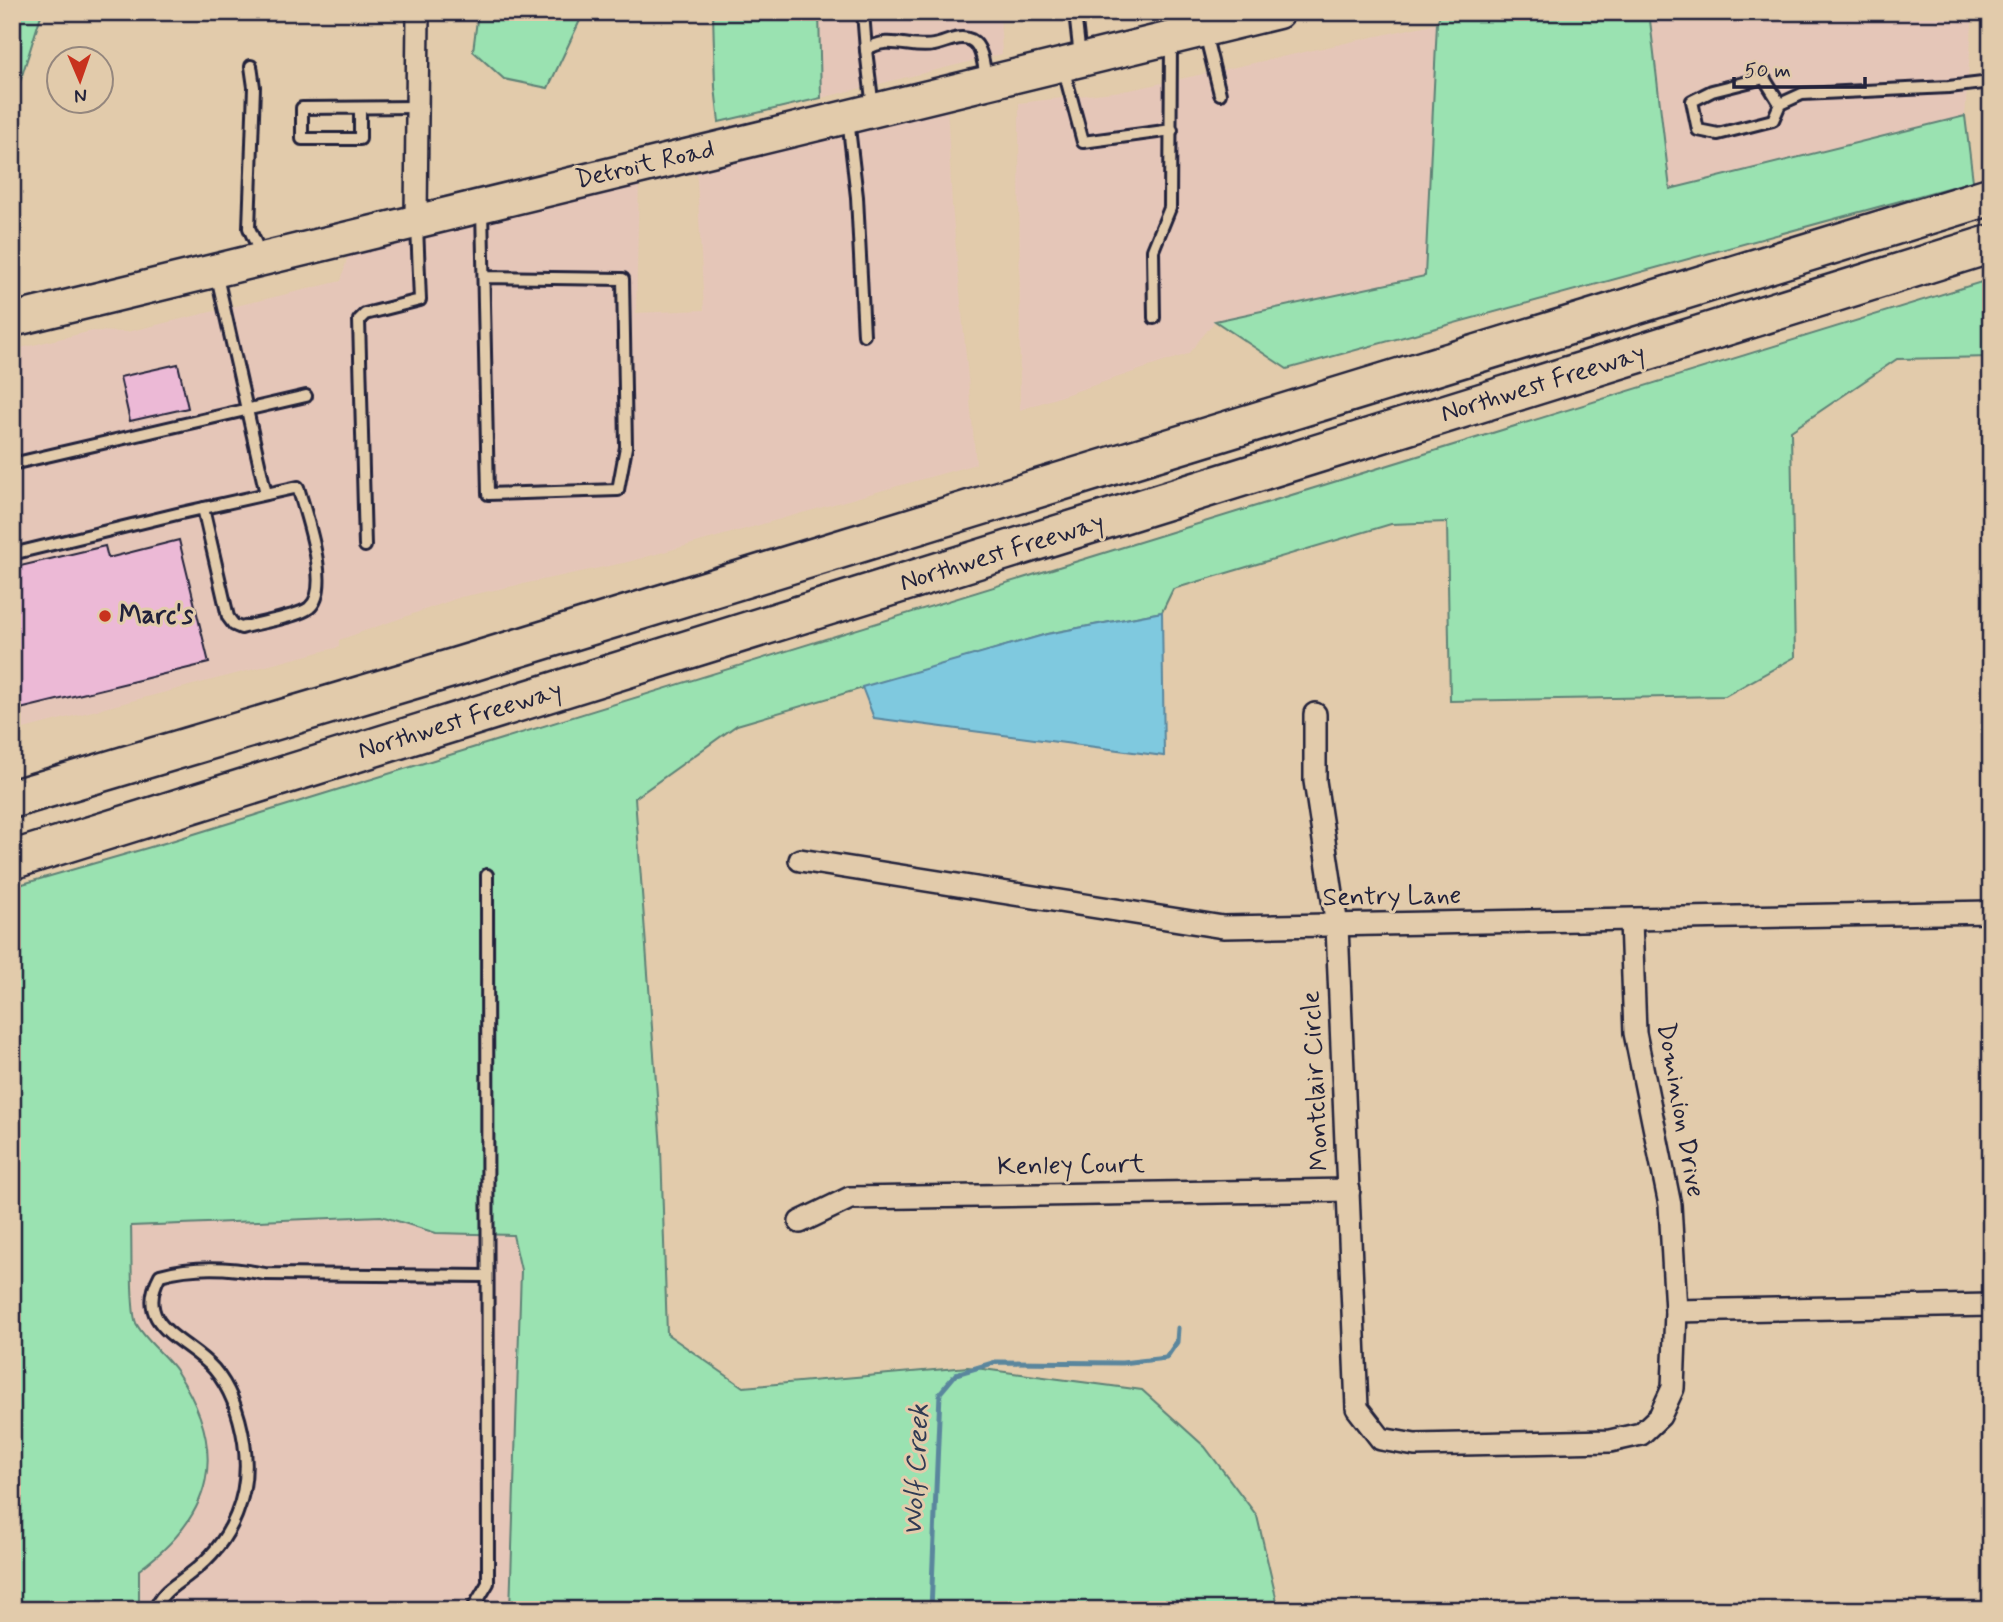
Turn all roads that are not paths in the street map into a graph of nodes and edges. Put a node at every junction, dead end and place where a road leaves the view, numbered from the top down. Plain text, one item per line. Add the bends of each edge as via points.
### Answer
1 (418, 12) edge
2 (863, 12) edge
3 (1075, 12) edge
4 (1268, 13) edge
5 (1204, 30) junction
6 (1171, 38) junction
7 (866, 50) junction
8 (1071, 62) junction
9 (251, 66) dead end
10 (987, 82) junction
11 (1991, 82) edge
12 (1220, 94) dead end
13 (1780, 104) junction
14 (418, 107) junction
15 (360, 108) junction
16 (860, 113) junction
17 (1172, 130) junction
18 (1991, 195) edge
19 (482, 204) junction
20 (416, 219) junction
21 (1991, 244) edge
22 (262, 257) junction
23 (216, 269) junction
24 (484, 276) junction
25 (1154, 318) dead end
26 (12, 320) edge
27 (864, 335) dead end
28 (306, 396) dead end
29 (246, 408) junction
30 (12, 464) edge
31 (265, 494) junction
32 (203, 508) junction
33 (365, 546) dead end
34 (12, 554) edge
35 (1315, 714) dead end
36 (12, 799) edge
37 (12, 860) edge
38 (800, 860) dead end
39 (487, 875) dead end
40 (1991, 912) edge
41 (1632, 919) junction
42 (1337, 926) junction
43 (1349, 1189) junction
44 (800, 1222) dead end
45 (487, 1276) junction
46 (1991, 1305) edge
47 (1676, 1311) junction
48 (1381, 1439) joint
49 (155, 1610) edge
50 (472, 1610) edge

1 - 14 street
2 - 7 lane
3 - 8 lane
4 - 5 main road, Detroit Road
5 - 6 main road, Detroit Road
5 - 12 lane
6 - 8 main road, Detroit Road
6 - 17 lane
7 - 10 lane via 875,43 926,46 959,38 972,41 980,49
7 - 16 lane
8 - 10 main road, Detroit Road
8 - 17 lane via 1083,142
9 - 22 lane via 249,228
10 - 16 main road, Detroit Road
11 - 13 lane via 1802,94
13 - 13 lane via 1773,120 1718,134 1698,130 1692,101 1764,78
14 - 15 lane
14 - 20 street
15 - 15 lane via 302,108 302,139 360,139
16 - 19 main road, Detroit Road
16 - 27 lane via 857,197
17 - 25 lane via 1170,208 1153,250
18 - 36 highway, Northwest Freeway
19 - 20 main road, Detroit Road
19 - 24 lane
20 - 22 main road, Detroit Road
20 - 33 lane via 420,300 365,314 359,320
21 - 37 highway, Northwest Freeway
22 - 23 main road, Detroit Road
23 - 26 main road, Detroit Road
23 - 29 lane
24 - 24 lane via 623,279 626,447 618,490 488,494
28 - 29 lane
29 - 30 lane
29 - 31 lane
31 - 32 lane
31 - 32 lane via 298,487 319,580 315,601 307,610 240,628 228,617
32 - 34 lane
35 - 42 street, Montclair Circle via 1315,781
38 - 42 street, Sentry Lane via 1223,927
39 - 45 lane
40 - 41 street, Sentry Lane
41 - 42 street, Sentry Lane
41 - 47 street, Dominion Drive via 1635,1033 1670,1206
42 - 43 street, Montclair Circle
43 - 44 street, Kenley Court via 850,1198
43 - 48 street, Montclair Circle via 1357,1408
45 - 49 lane via 265,1274 231,1268 181,1269 160,1275 153,1289 152,1312 163,1328 214,1369 235,1404 246,1480 241,1511 220,1545 159,1597
45 - 50 lane via 488,1583
46 - 47 street
47 - 48 street, Dominion Drive via 1673,1388 1660,1416 1641,1434 1610,1441 1415,1445

